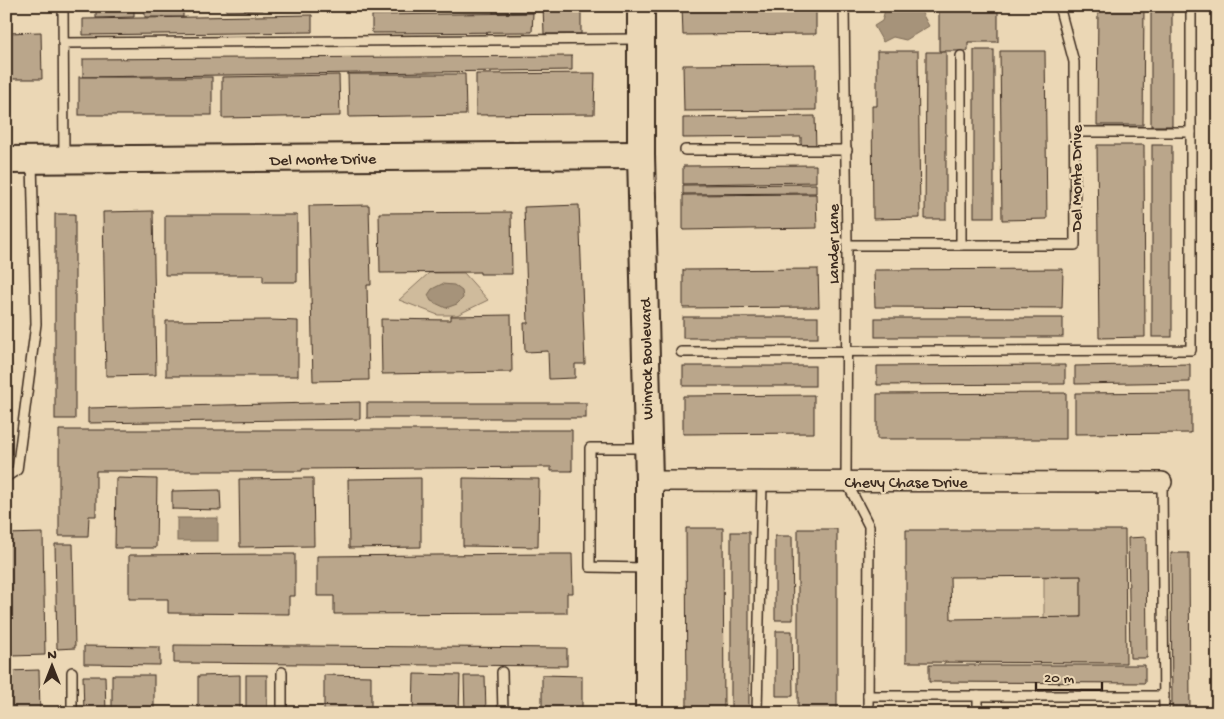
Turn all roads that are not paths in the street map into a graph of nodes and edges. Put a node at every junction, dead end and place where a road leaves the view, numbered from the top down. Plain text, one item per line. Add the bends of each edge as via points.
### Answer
1 (63, 6) edge
2 (641, 6) edge
3 (844, 6) edge
4 (1059, 6) edge
5 (1191, 6) edge
6 (641, 40) junction
7 (63, 43) junction
8 (961, 56) dead end
9 (1074, 132) junction
10 (1191, 132) junction
11 (685, 150) dead end
12 (847, 150) junction
13 (641, 155) junction
14 (6, 160) edge
15 (32, 160) junction
16 (64, 161) junction
17 (847, 245) junction
18 (961, 245) junction
19 (847, 351) junction
20 (681, 352) dead end
21 (648, 448) junction
22 (6, 477) edge
23 (649, 481) junction
24 (762, 481) junction
25 (846, 481) junction
26 (1162, 482) joint
27 (649, 568) junction
28 (72, 672) dead end
29 (282, 672) dead end
30 (502, 672) dead end
31 (868, 696) junction
32 (978, 696) junction
33 (1164, 696) junction
34 (72, 713) edge
35 (282, 713) edge
36 (503, 713) edge
37 (649, 713) edge
38 (757, 713) edge
39 (868, 713) edge
40 (978, 713) edge
41 (1164, 713) edge

1 - 7 lane
2 - 6 street, Winrock Boulevard
3 - 12 lane, Lander Lane
4 - 9 lane, Del Monte Drive via 1074,62
5 - 10 lane
6 - 7 lane
6 - 13 street, Winrock Boulevard
7 - 16 lane
8 - 18 lane
9 - 10 lane
9 - 18 lane, Del Monte Drive via 1075,245
10 - 19 lane via 1191,350
11 - 12 lane
12 - 17 lane, Lander Lane
13 - 16 street, Del Monte Drive
13 - 21 street, Winrock Boulevard
14 - 15 street, Del Monte Drive
15 - 16 street, Del Monte Drive
15 - 22 lane via 36,324 17,470
17 - 18 lane, Del Monte Drive
17 - 19 lane, Lander Lane
19 - 20 lane
19 - 25 lane, Lander Lane
21 - 23 street, Winrock Boulevard
21 - 27 lane via 590,448 590,567
23 - 24 street, Chevy Chase Drive
23 - 27 street, Winrock Boulevard
24 - 25 street, Chevy Chase Drive
24 - 38 lane
25 - 26 street, Chevy Chase Drive
25 - 31 lane via 869,526
26 - 33 lane
27 - 37 street, Winrock Boulevard
28 - 34 lane
29 - 35 lane
30 - 36 lane
31 - 32 lane
31 - 39 lane
32 - 33 lane
32 - 40 lane
33 - 41 lane

